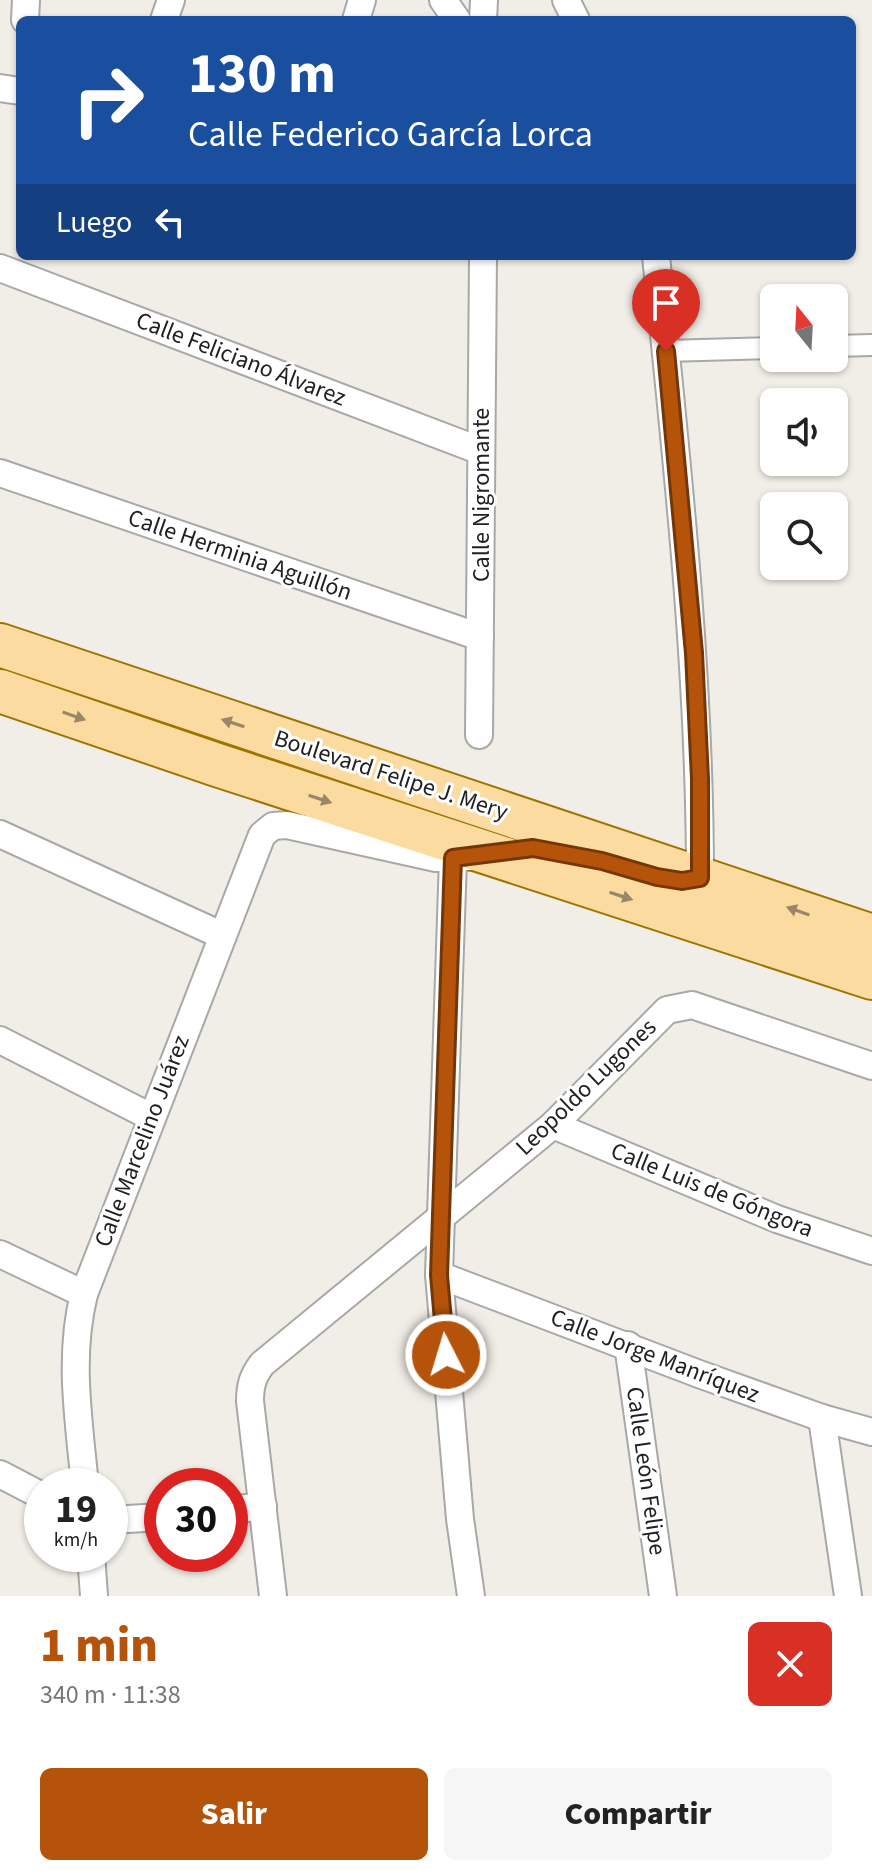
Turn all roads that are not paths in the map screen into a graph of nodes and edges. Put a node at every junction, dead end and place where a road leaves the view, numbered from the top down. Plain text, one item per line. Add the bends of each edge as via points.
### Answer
1 (482, 260) edge
2 (656, 260) edge
3 (0, 268) edge
4 (872, 345) edge
5 (848, 346) edge
6 (760, 348) edge
7 (666, 351) junction
8 (481, 451) junction
9 (0, 473) edge
10 (480, 637) junction
11 (0, 645) edge
12 (0, 691) edge
13 (479, 735) dead end
14 (0, 834) edge
15 (470, 855) junction
16 (700, 878) junction
17 (221, 935) junction
18 (872, 936) edge
19 (872, 978) edge
20 (0, 1040) edge
21 (872, 1066) edge
22 (151, 1117) junction
23 (553, 1125) junction
24 (443, 1214) junction
25 (872, 1251) edge
26 (0, 1254) edge
27 (439, 1275) junction
28 (84, 1294) junction
29 (628, 1345) junction
30 (822, 1418) junction
31 (872, 1432) edge
32 (83, 1468) edge
33 (0, 1474) edge
34 (24, 1487) edge
35 (263, 1506) junction
36 (248, 1508) edge
37 (92, 1572) edge
38 (94, 1596) edge
39 (273, 1596) edge
40 (471, 1596) edge
41 (663, 1596) edge
42 (848, 1596) edge

1 - 8 street, Calle Nigromante
2 - 7 street
3 - 8 street, Calle Feliciano Álvarez
4 - 5 street
6 - 7 street
7 - 16 street via 694,653
8 - 10 street, Calle Nigromante
9 - 10 street, Calle Herminia Aguillón
10 - 13 street, Calle Nigromante
16 -> 11 main road, Boulevard Felipe J. Mery
12 -> 15 main road, Boulevard Felipe J. Mery
14 - 17 street
15 - 16 street via 533,848 657,877
15 - 17 street, Calle Marcelino Juárez via 436,858 273,826 262,835
15 -> 19 main road, Boulevard Felipe J. Mery
15 - 24 street
18 -> 16 main road, Boulevard Felipe J. Mery
17 - 22 street, Calle Marcelino Juárez
20 - 22 street
21 - 23 street, Leopoldo Lugones via 692,1005 679,1006 657,1019
22 - 28 street, Calle Marcelino Juárez
23 - 24 street, Leopoldo Lugones
23 - 25 street, Calle Luis de Góngora via 777,1219
24 - 27 street
24 - 35 street, Leopoldo Lugones via 254,1375 250,1401
26 - 28 street
27 - 29 street, Calle Jorge Manríquez
27 - 40 street
28 - 32 street, Calle Marcelino Juárez via 74,1345
29 - 30 street, Calle Jorge Manríquez
29 - 41 street, Calle León Felipe
30 - 31 street, Calle Jorge Manríquez
30 - 42 street
33 - 34 street
35 - 36 street
35 - 39 street
37 - 38 street

